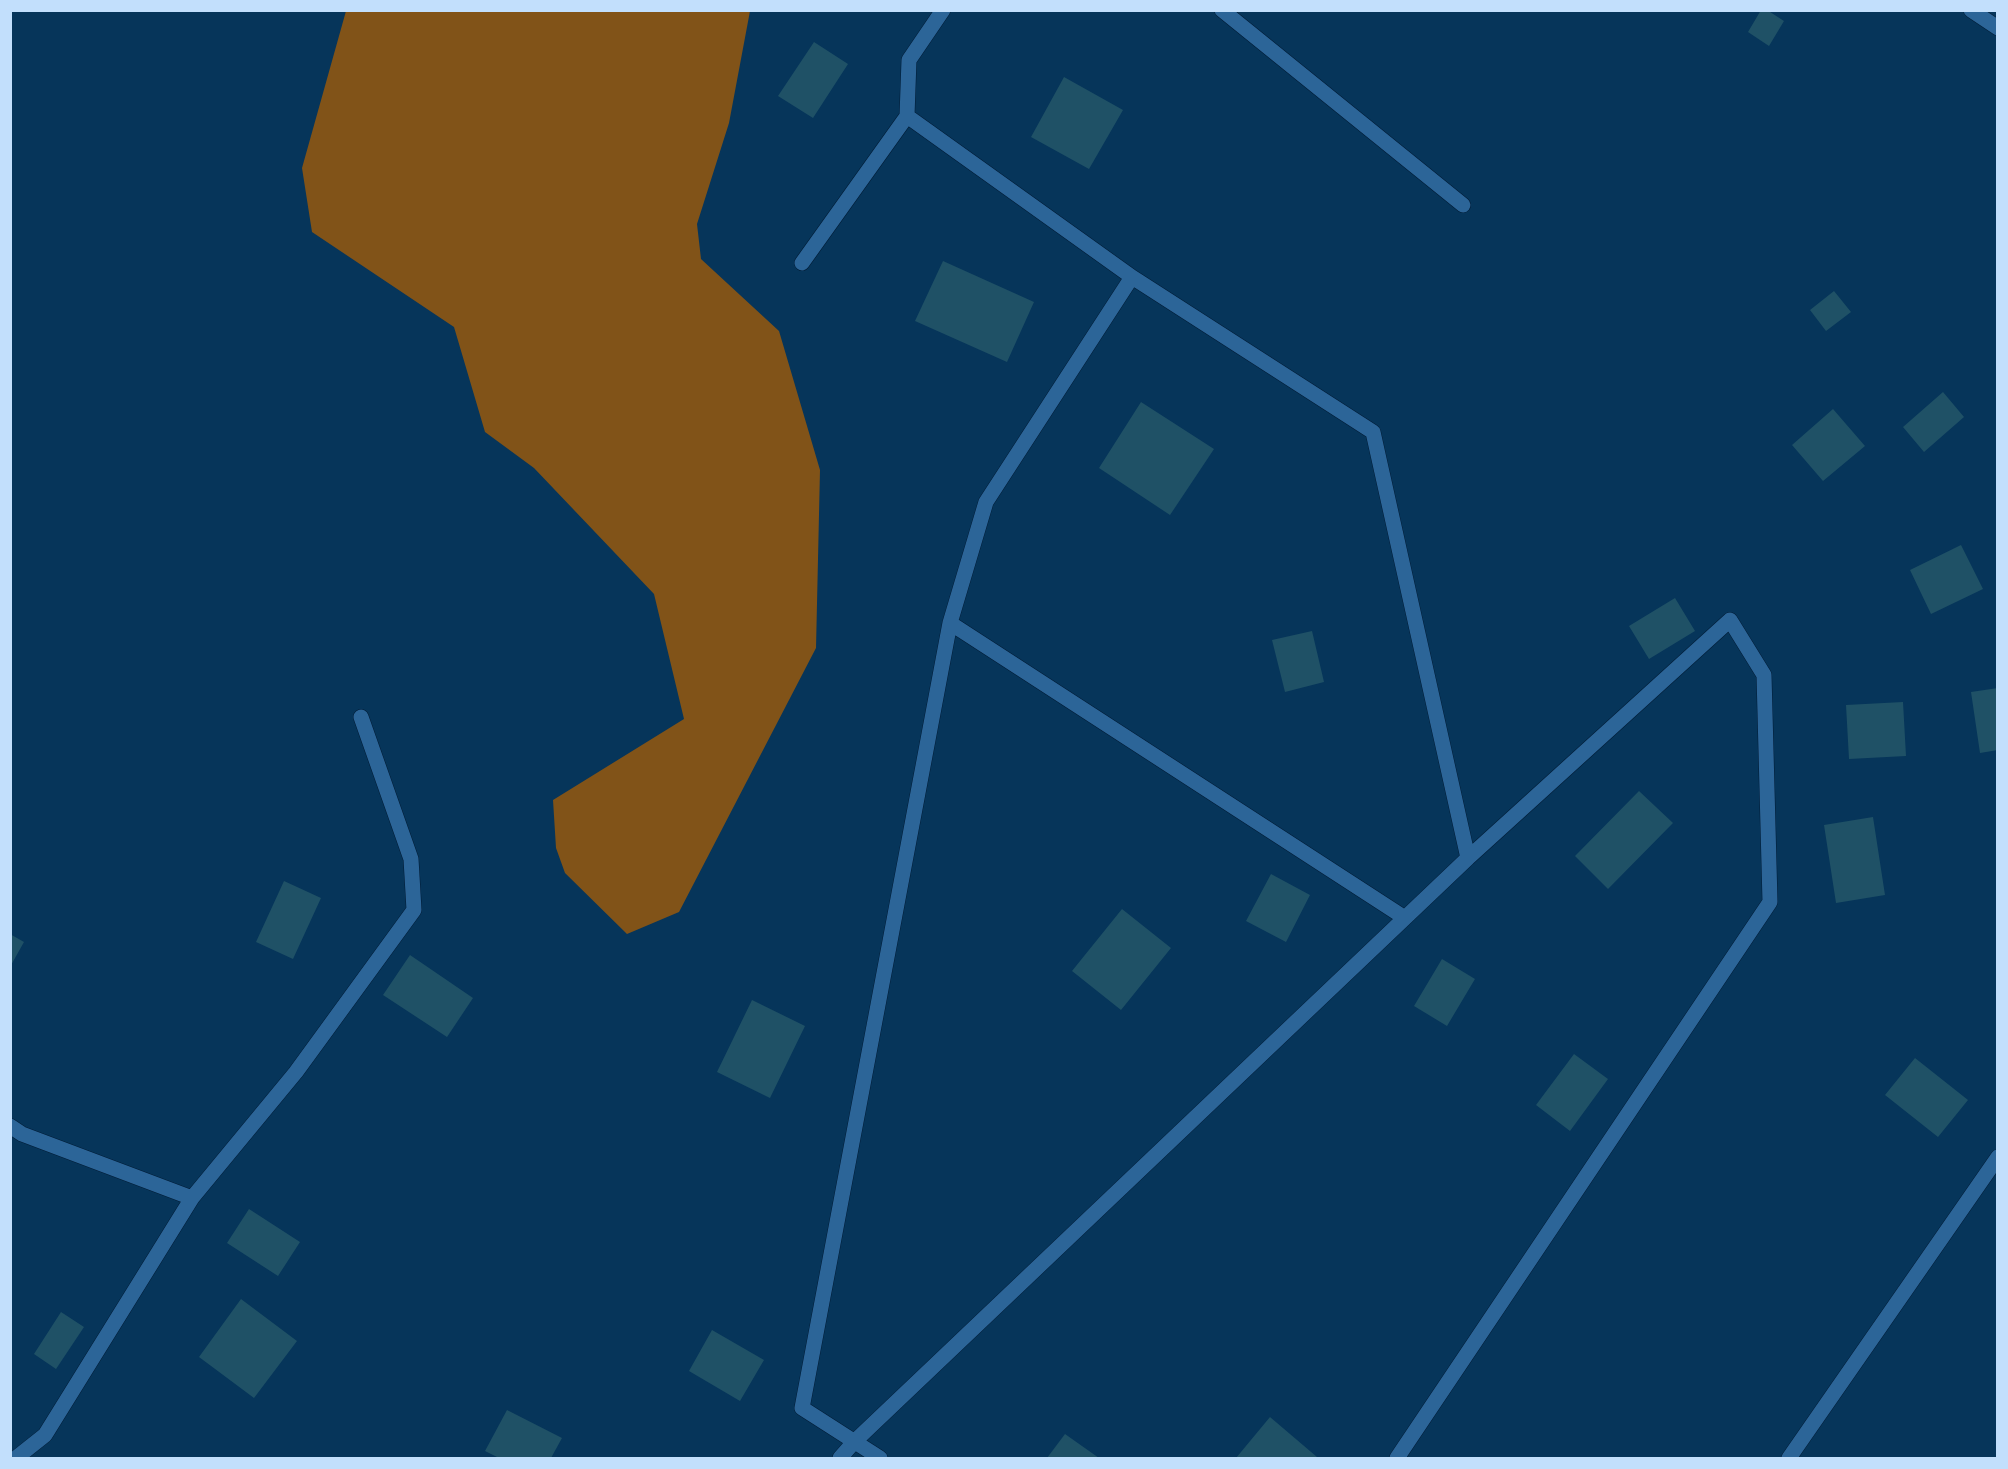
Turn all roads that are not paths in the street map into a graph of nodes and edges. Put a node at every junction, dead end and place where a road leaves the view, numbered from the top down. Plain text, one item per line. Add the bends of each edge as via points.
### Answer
1 (943, 10) edge
2 (1222, 10) edge
3 (1971, 10) edge
4 (1998, 28) edge
5 (908, 116) junction
6 (1463, 205) dead end
7 (801, 263) dead end
8 (1132, 277) junction
9 (950, 623) junction
10 (361, 717) dead end
11 (1468, 858) junction
12 (1405, 918) junction
13 (10, 1126) edge
14 (1998, 1157) edge
15 (192, 1198) junction
16 (854, 1442) junction
17 (16, 1458) edge
18 (840, 1458) edge
19 (880, 1458) edge
20 (1396, 1458) edge
21 (1789, 1458) edge

1 - 5 street via 909,60
2 - 6 street
3 - 4 street
5 - 7 street
5 - 8 street
8 - 9 street via 986,502
8 - 11 street via 1373,432
9 - 12 street
9 - 16 street via 802,1408
10 - 15 street via 411,859 414,910 296,1072
11 - 12 street
11 - 20 street via 1730,620 1764,675 1770,902
12 - 16 street
13 - 15 street via 22,1134
14 - 21 street
15 - 17 street via 45,1435
16 - 18 street
16 - 19 street

